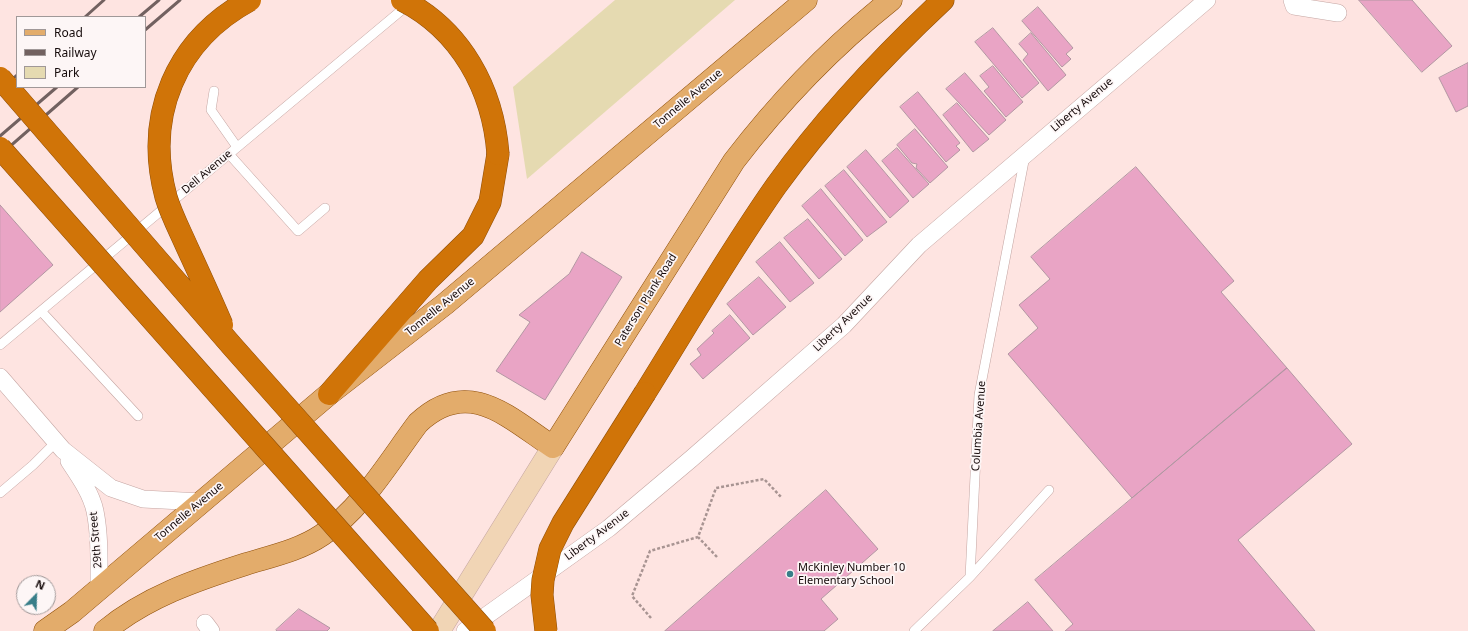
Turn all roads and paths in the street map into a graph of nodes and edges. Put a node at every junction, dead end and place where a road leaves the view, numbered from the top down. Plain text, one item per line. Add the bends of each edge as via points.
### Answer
1 (250, 0) edge
2 (402, 0) edge
3 (413, 0) edge
4 (806, 0) edge
5 (892, 0) edge
6 (943, 0) edge
7 (1207, 0) edge
8 (1292, 0) edge
9 (792, 8) edge
10 (1338, 14) dead end
11 (0, 78) edge
12 (214, 91) dead end
13 (237, 147) junction
14 (0, 148) edge
15 (229, 154) junction
16 (1025, 154) junction
17 (325, 208) dead end
18 (41, 311) junction
19 (0, 345) edge
20 (232, 346) junction
21 (0, 377) edge
22 (329, 394) junction
23 (138, 416) dead end
24 (59, 446) junction
25 (553, 447) junction
26 (1050, 490) dead end
27 (0, 493) edge
28 (782, 498) dead end
29 (202, 502) junction
30 (698, 537) junction
31 (717, 557) dead end
32 (970, 577) junction
33 (99, 589) junction
34 (72, 612) junction
35 (651, 618) dead end
36 (45, 631) edge
37 (58, 631) edge
38 (105, 631) edge
39 (428, 631) edge
40 (439, 631) edge
41 (466, 631) edge
42 (485, 631) edge
43 (546, 631) edge
44 (914, 631) edge

1 - 20 highway, bridge via 217,22 187,53 168,90 159,144 160,165 167,198
2 - 22 highway, bridge via 442,27 472,65 490,107 495,127 498,154 490,202 473,236 428,280
3 - 13 lane, Dell Avenue
4 - 9 main road, Tonnelle Avenue
5 - 25 main road, Paterson Plank Road via 813,70 768,118 734,161
6 - 43 highway, bridge via 862,81 776,186 644,393 563,523 550,549 542,595
7 - 16 street, Liberty Avenue
8 - 10 street via 1294,6
9 - 22 main road, Tonnelle Avenue via 445,304
11 - 20 highway, bridge
12 - 13 lane via 211,110
13 - 15 lane, Dell Avenue
14 - 39 highway, bridge
15 - 17 lane via 298,231
15 - 18 lane, Dell Avenue
16 - 32 lane, Columbia Avenue via 979,395
16 - 41 street, Liberty Avenue via 919,245 844,325 691,459 609,528
18 - 19 lane, Dell Avenue
18 - 23 lane
20 - 42 highway, bridge
21 - 24 street, 29th Street
22 - 29 main road, Tonnelle Avenue
24 - 27 lane
24 - 29 street, 29th Street via 111,488 126,494 143,499
24 - 33 street, 29th Street via 85,487 95,511
25 - 38 main road via 496,410 480,403 466,400 441,406 418,422 360,501 322,536 292,550 183,586 134,609
25 - 40 main road, Paterson Plank Road
26 - 32 lane
28 - 30 path via 764,479 716,488
29 - 33 main road, Tonnelle Avenue
30 - 31 path
30 - 35 path via 650,551 632,596
32 - 44 lane
33 - 34 main road, Tonnelle Avenue
34 - 36 main road, Tonnelle Avenue
34 - 37 main road, Tonnelle Avenue

